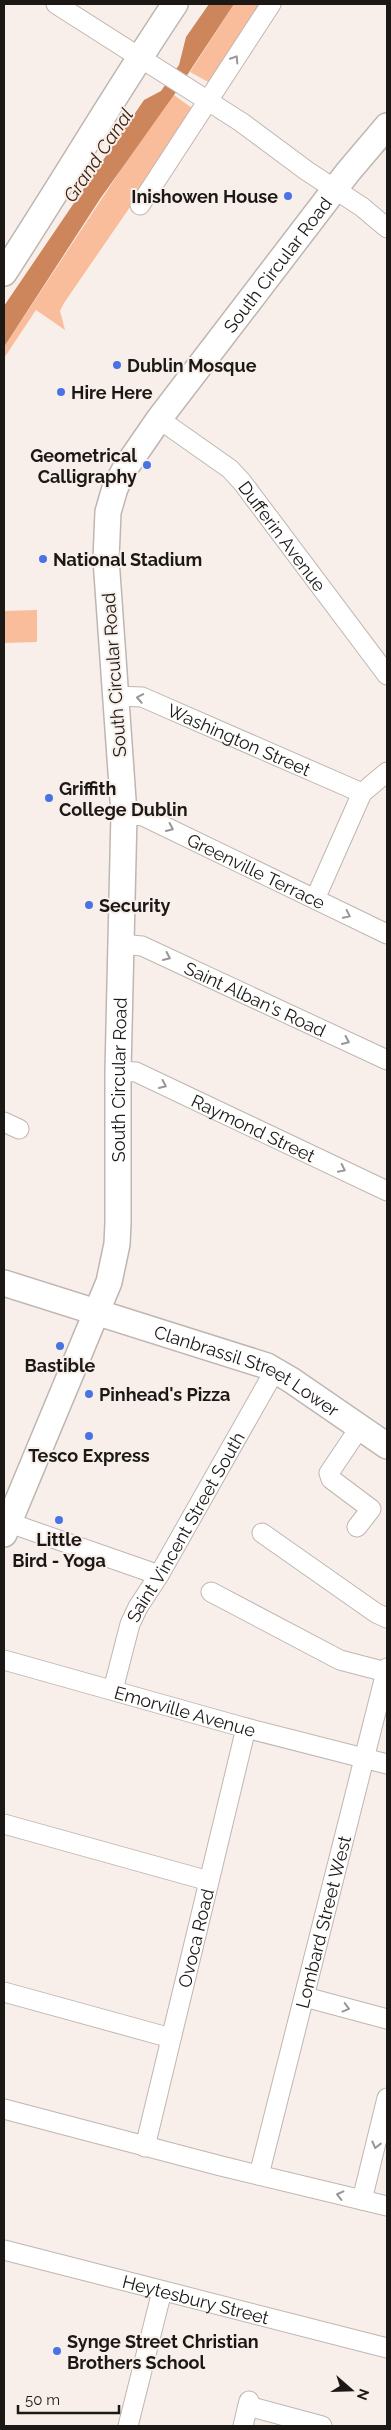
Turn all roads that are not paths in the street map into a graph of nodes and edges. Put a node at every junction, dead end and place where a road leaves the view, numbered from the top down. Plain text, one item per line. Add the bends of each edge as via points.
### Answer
1 (56, 4) edge
2 (175, 4) edge
3 (271, 4) edge
4 (145, 59) junction
5 (205, 98) junction
6 (387, 126) edge
7 (334, 189) junction
8 (140, 206) dead end
9 (387, 228) edge
10 (4, 273) edge
11 (159, 419) junction
12 (387, 675) edge
13 (116, 696) junction
14 (387, 772) edge
15 (362, 793) junction
16 (124, 814) junction
17 (314, 899) junction
18 (387, 934) edge
19 (121, 944) junction
20 (387, 1060) edge
21 (118, 1071) junction
22 (387, 1191) edge
23 (4, 1284) edge
24 (97, 1312) junction
25 (276, 1370) junction
26 (360, 1427) junction
27 (387, 1446) edge
28 (5, 1526) edge
29 (357, 1527) dead end
30 (262, 1533) dead end
31 (159, 1575) junction
32 (211, 1592) dead end
33 (387, 1618) edge
34 (4, 1660) edge
35 (387, 1670) edge
36 (113, 1690) junction
37 (246, 1728) junction
38 (365, 1759) junction
39 (387, 1764) edge
40 (4, 1824) edge
41 (209, 1881) junction
42 (4, 1992) edge
43 (305, 1997) junction
44 (387, 2019) edge
45 (171, 2038) junction
46 (387, 2098) edge
47 (4, 2110) edge
48 (145, 2147) junction
49 (259, 2175) junction
50 (362, 2200) junction
51 (387, 2206) edge
52 (4, 2250) edge
53 (162, 2291) junction
54 (387, 2348) edge
55 (128, 2426) edge
56 (243, 2426) edge
57 (322, 2426) edge

1 - 4 street
2 - 4 main road
5 -> 3 street
4 - 5 street
4 - 10 main road
5 - 7 street
5 - 8 street
6 - 7 main road, South Circular Road
7 - 9 street
7 - 11 main road, South Circular Road
11 - 12 street, Dufferin Avenue via 230,469 242,482
11 - 13 main road, South Circular Road via 126,467 108,512 106,559
15 -> 13 street, Washington Street via 142,697
13 - 16 main road, South Circular Road
14 - 15 street
15 - 17 street
16 -> 17 street, Greenville Terrace via 143,816
16 - 19 main road, South Circular Road
17 -> 18 street, Greenville Terrace
19 -> 20 street, Saint Alban's Road via 142,946
19 - 21 main road, South Circular Road
21 -> 22 street, Raymond Street via 136,1072
21 - 24 main road, South Circular Road via 117,1244 109,1282
23 - 24 main road, Clanbrassil Street Lower
24 - 25 main road, Clanbrassil Street Lower
24 - 28 main road, South Circular Road
25 - 26 main road, Clanbrassil Street Lower
25 - 31 street, Saint Vincent Street South
26 - 27 main road, Clanbrassil Street Lower
26 - 29 street via 329,1473 331,1479 371,1509
28 - 31 street
30 - 33 street
31 - 36 street, Saint Vincent Street South via 130,1624
32 - 35 street via 340,1660
34 - 36 street, Emorville Avenue
35 - 38 street, Lombard Street West
36 - 37 street, Emorville Avenue
37 - 38 street, Emorville Avenue
37 - 41 street, Ovoca Road
38 - 39 street, Emorville Avenue
38 - 43 street, Lombard Street West
40 - 41 street
41 - 45 street, Ovoca Road
42 - 45 street
43 -> 44 street
43 - 49 street, Lombard Street West
45 - 48 street, Ovoca Road
46 -> 50 street
47 - 48 street
48 - 49 street
50 -> 49 street
50 - 51 street
52 - 53 street, Heytesbury Street
53 - 54 street, Heytesbury Street
53 - 55 street
56 - 57 street via 249,2403

